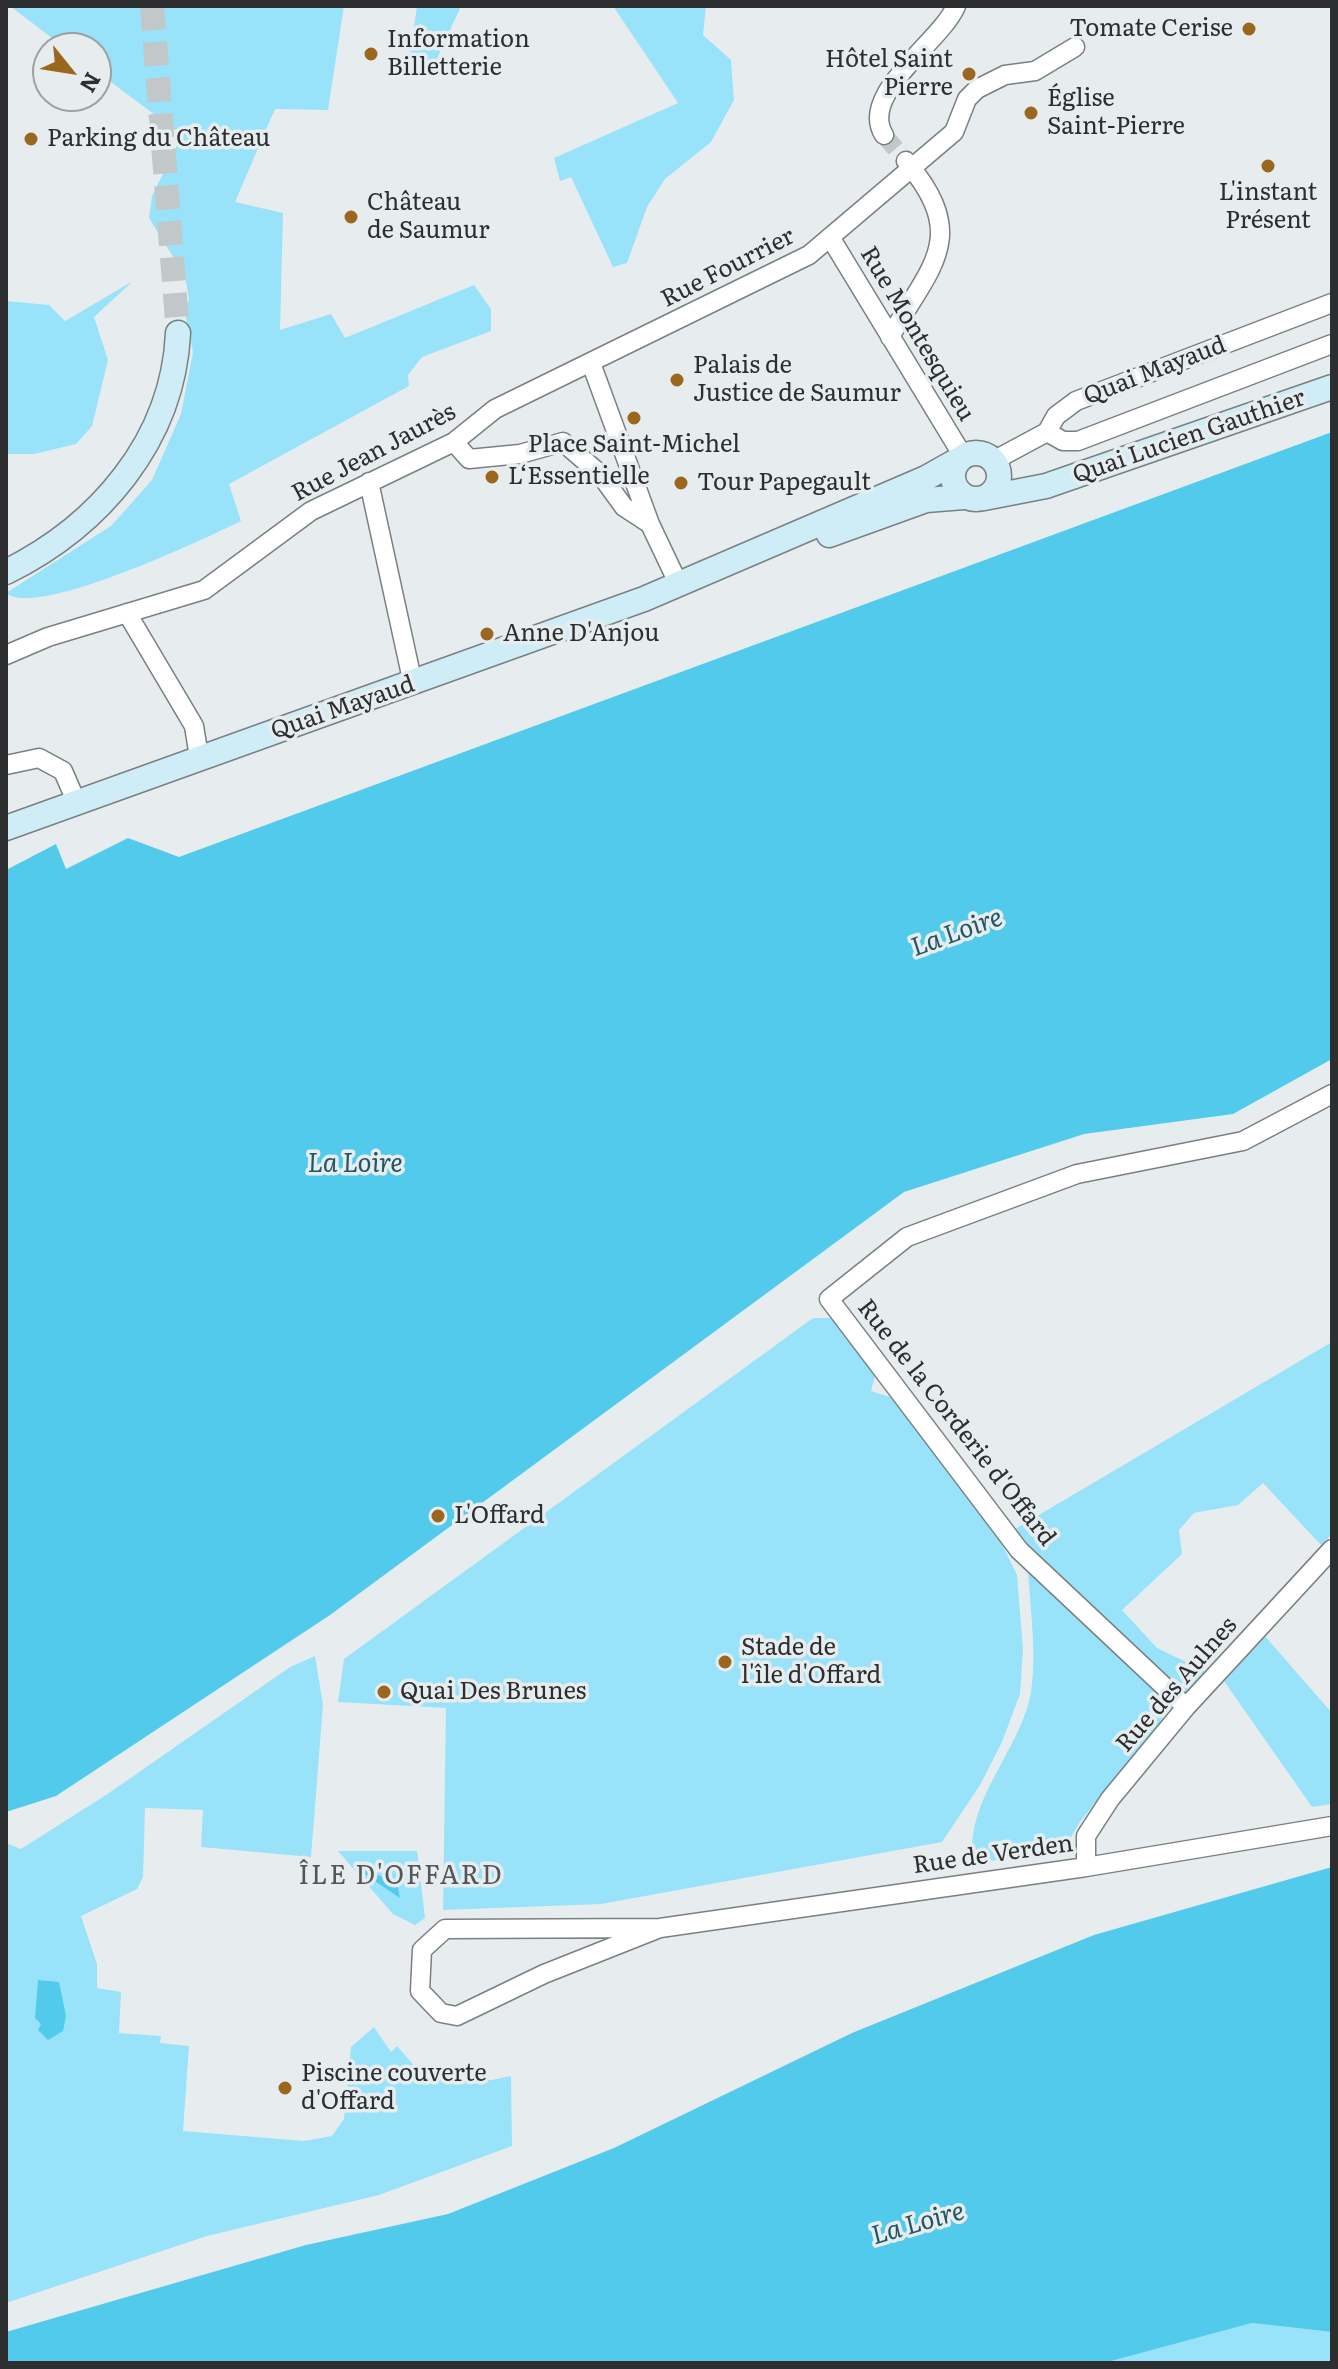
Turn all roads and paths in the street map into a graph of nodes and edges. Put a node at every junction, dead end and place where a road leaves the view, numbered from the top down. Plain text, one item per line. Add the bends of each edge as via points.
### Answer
1 (956, 6) edge
2 (1075, 47) dead end
3 (884, 135) tunnel mouth
4 (909, 164) junction
5 (830, 237) junction
6 (1332, 303) edge
7 (178, 333) tunnel mouth
8 (890, 337) junction
9 (1332, 344) edge
10 (591, 363) junction
11 (1332, 387) edge
12 (1047, 432) junction
13 (454, 442) junction
14 (961, 458) junction
15 (996, 465) junction
16 (369, 482) junction
17 (1046, 486) junction
18 (974, 498) junction
19 (650, 524) junction
20 (6, 572) edge
21 (679, 585) junction
22 (127, 613) junction
23 (6, 655) edge
24 (413, 684) junction
25 (199, 757) junction
26 (6, 765) edge
27 (76, 801) junction
28 (6, 828) edge
29 (1332, 1094) edge
30 (1332, 1549) edge
31 (1186, 1707) junction
32 (1332, 1826) edge
33 (1086, 1867) junction
34 (660, 1928) junction

1 - 3 street via 937,36 884,94 879,111
2 - 4 street, Rue Fourrier via 1035,71 1005,75 977,89 967,99 954,132
4 - 5 street, Rue Fourrier
4 - 8 street via 934,201 941,240 935,266
5 - 8 street, Rue Montesquieu
5 - 10 street, Rue Fourrier via 757,284
6 - 12 street, Quai Mayaud via 1076,401 1056,416
7 - 20 main road via 170,386 137,461 76,527
8 - 14 street, Rue Montesquieu
9 - 12 street via 1078,441 1063,441
10 - 13 street, Rue Jean Jaurès via 495,409
10 - 19 street
11 - 17 main road, Quai Lucien Gauthier
12 - 15 street, Quai Mayaud
13 - 16 street, Rue Jean Jaurès
13 - 19 street via 469,459 520,454 563,442 600,474 624,507
14 - 15 main road via 982,454
14 - 18 main road via 952,480
14 - 21 main road, Quai Mayaud
15 - 17 main road, Quai Lucien Gauthier
15 - 18 main road via 998,484
16 - 22 street, Rue Jean Jaurès via 311,511 204,590
16 - 24 street
17 - 18 main road, Quai Lucien Gauthier
18 - 21 main road, Quai Mayaud via 926,500
19 - 21 street
21 - 24 main road, Quai Mayaud
22 - 23 street, Rue Jean Jaurès
22 - 25 street via 194,726
24 - 25 main road, Quai Mayaud
25 - 27 main road, Quai Mayaud
26 - 27 street via 39,758 63,771
27 - 28 main road, Quai Mayaud
29 - 31 street, Rue de la Corderie d'Offard via 1243,1141 1077,1174 907,1237 829,1299 1019,1550
30 - 31 street, Rue des Aulnes
31 - 33 street, Rue des Aulnes via 1086,1836
32 - 33 street, Rue de Verden
33 - 34 street, Rue de Verden
34 - 34 street via 445,1929 422,1950 420,1991 441,2013 457,2016

